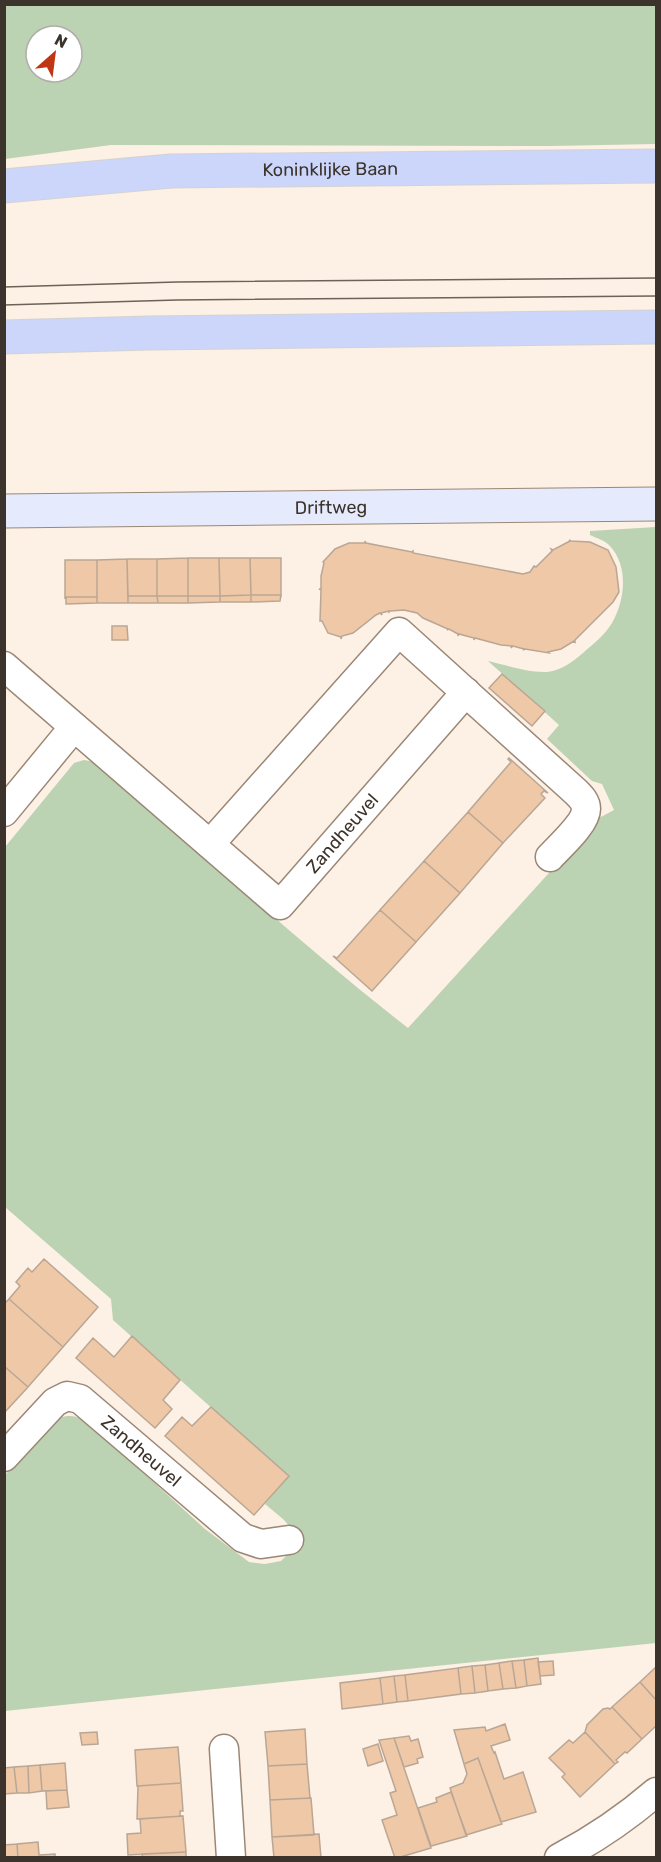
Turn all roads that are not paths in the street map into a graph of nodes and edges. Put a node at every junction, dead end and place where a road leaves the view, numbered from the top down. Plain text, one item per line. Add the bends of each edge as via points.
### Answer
1 (657, 166) edge
2 (4, 186) edge
3 (657, 327) edge
4 (4, 337) edge
5 (657, 504) edge
6 (4, 511) edge
7 (4, 666) edge
8 (466, 692) junction
9 (74, 727) junction
10 (4, 812) edge
11 (210, 844) junction
12 (550, 857) dead end
13 (4, 1457) edge
14 (289, 1540) dead end
15 (224, 1749) dead end
16 (657, 1792) edge
17 (231, 1857) edge
18 (559, 1857) edge

1 - 2 main road, Koninklijke Baan via 171,171
3 - 4 main road
5 - 6 street, Driftweg
7 - 9 street, Zandheuvel
8 - 11 street via 399,632
8 - 11 street, Zandheuvel via 280,904
8 - 12 street via 584,801 584,818
9 - 10 street
9 - 11 street, Zandheuvel
13 - 14 street, Zandheuvel via 55,1402 67,1396 81,1399 243,1538 261,1544
15 - 17 street
16 - 18 street via 603,1832

